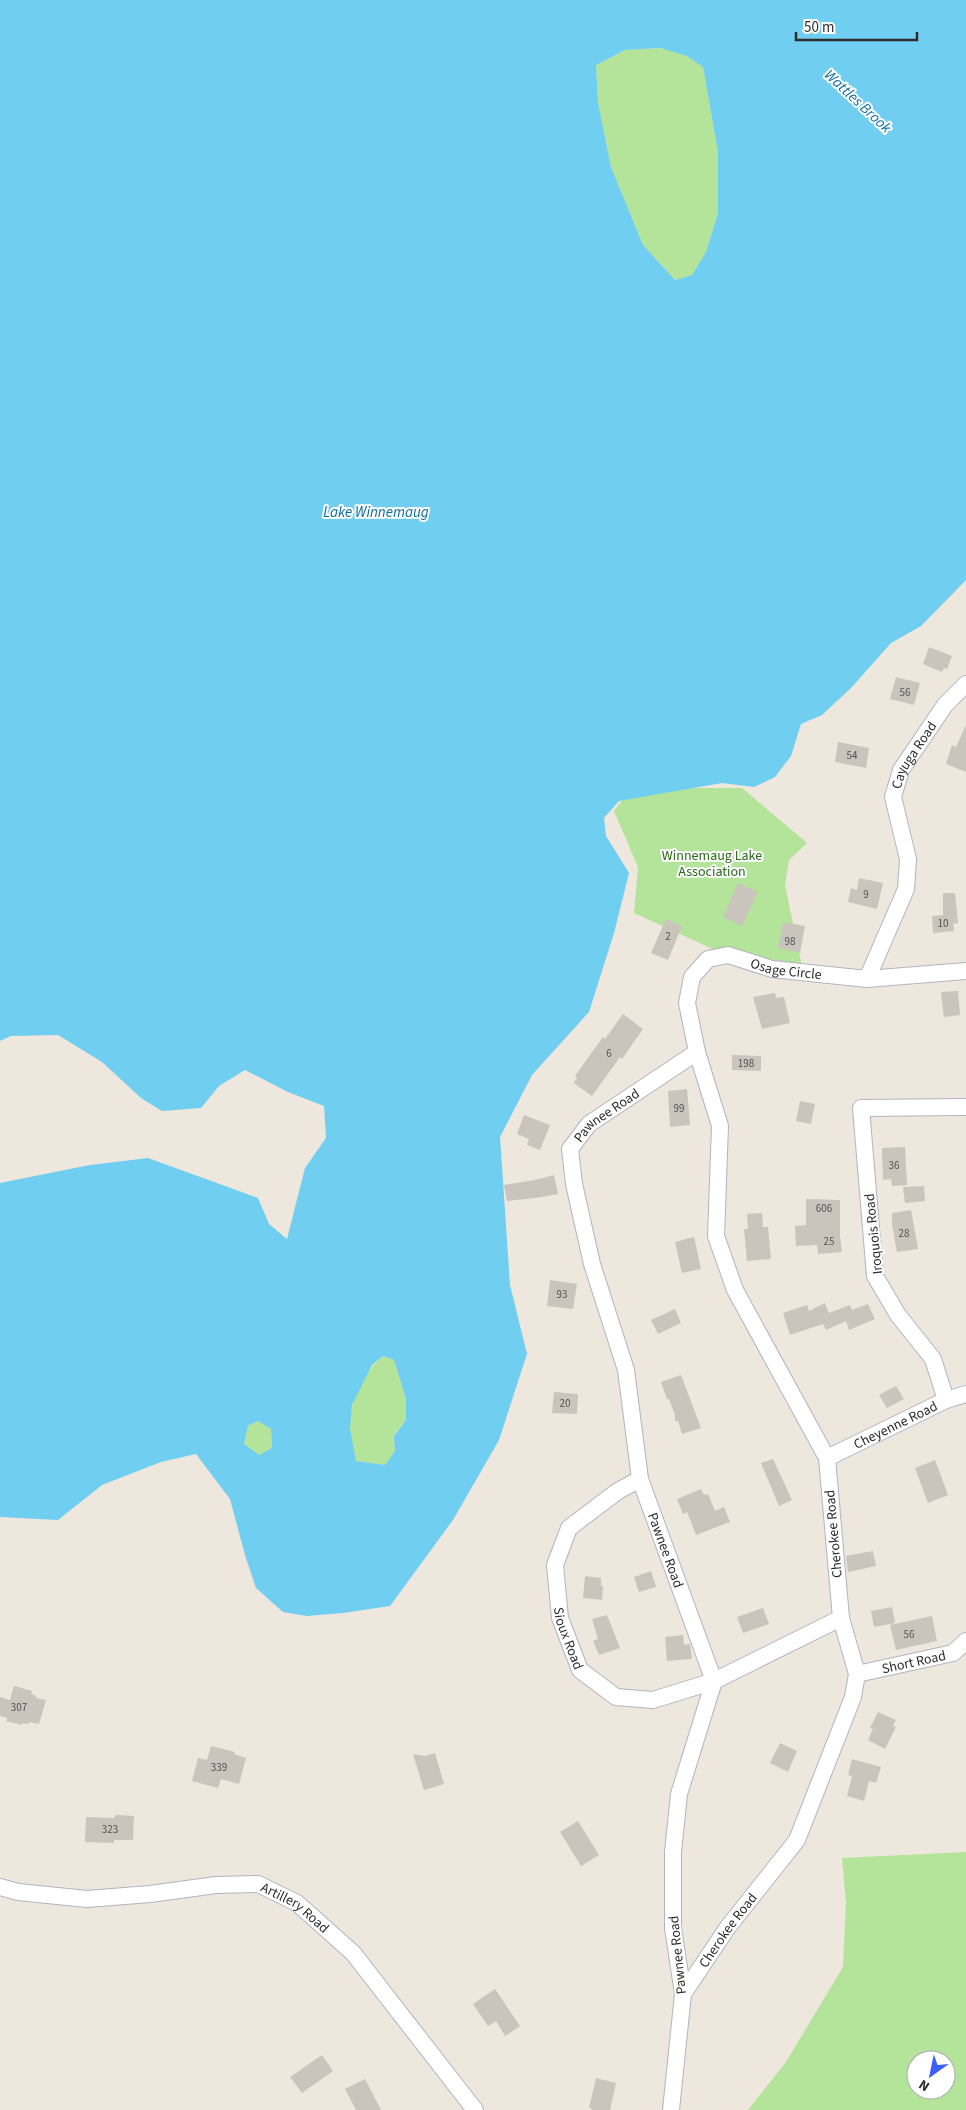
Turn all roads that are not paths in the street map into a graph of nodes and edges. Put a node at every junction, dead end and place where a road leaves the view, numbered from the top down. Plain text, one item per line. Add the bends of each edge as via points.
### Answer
1 (966, 684) edge
2 (966, 971) edge
3 (867, 979) junction
4 (697, 1052) junction
5 (966, 1107) edge
6 (966, 1394) edge
7 (946, 1400) junction
8 (826, 1458) junction
9 (640, 1479) junction
10 (841, 1618) junction
11 (966, 1641) edge
12 (858, 1674) junction
13 (714, 1681) junction
14 (0, 1887) edge
15 (683, 1994) junction
16 (475, 2110) edge
17 (671, 2110) edge

1 - 3 street, Cayuga Road via 946,705 901,770 894,797 908,859 906,889
2 - 3 street, Osage Circle
3 - 4 street, Osage Circle via 772,969 728,955 708,959 692,977 687,1003
4 - 8 street, Cherokee Road via 720,1126 716,1236 735,1290
4 - 9 street, Pawnee Road via 589,1124 570,1149 574,1184 592,1264 626,1370
5 - 7 street, Iroquois Road via 861,1108 875,1276 898,1315 933,1360
6 - 7 street, Cheyenne Road
7 - 8 street, Cheyenne Road
8 - 10 street, Cherokee Road
9 - 13 street, Pawnee Road
9 - 13 street, Sioux Road via 618,1491 569,1528 555,1564 560,1618 580,1670 616,1697 653,1700
10 - 12 street, Cherokee Road
10 - 13 street, Sioux Road
11 - 12 street, Short Road via 953,1653
12 - 15 street, Cherokee Road via 853,1697 797,1840 728,1927
13 - 15 street, Pawnee Road via 679,1794 673,1852 673,1928
14 - 16 street, Artillery Road via 87,1899 216,1885 258,1884 297,1904 353,1953
15 - 17 street, Pawnee Road

